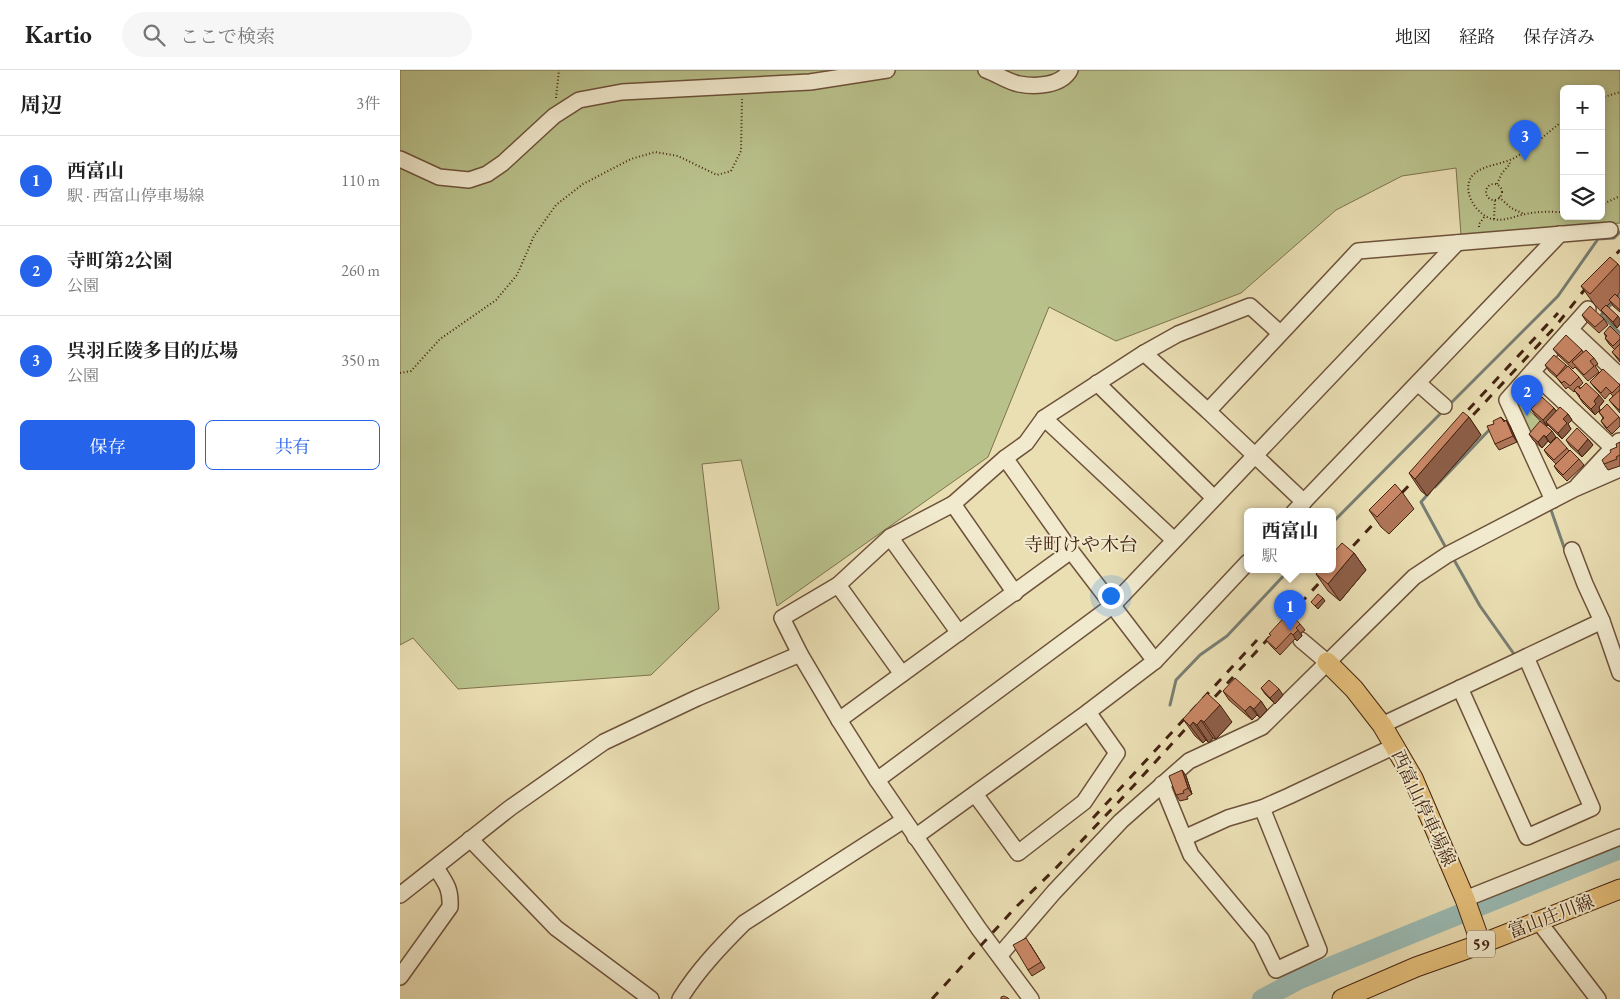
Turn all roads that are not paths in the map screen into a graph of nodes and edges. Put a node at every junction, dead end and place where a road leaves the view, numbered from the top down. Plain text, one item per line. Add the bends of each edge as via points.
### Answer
1 (886, 70) edge
2 (986, 70) edge
3 (1070, 70) edge
4 (400, 159) edge
5 (1610, 230) dead end
6 (1560, 234) junction
7 (1457, 244) junction
8 (1588, 309) edge
9 (1570, 329) junction
10 (1280, 334) junction
11 (1144, 353) junction
12 (1532, 372) junction
13 (1620, 376) edge
14 (1097, 383) junction
15 (1419, 384) junction
16 (1444, 406) dead end
17 (1208, 412) junction
18 (1044, 418) junction
19 (1616, 444) edge
20 (1254, 456) junction
21 (1005, 458) junction
22 (1620, 469) edge
23 (1574, 489) junction
24 (1214, 498) junction
25 (1553, 500) junction
26 (953, 504) junction
27 (1299, 507) edge
28 (890, 537) junction
29 (1174, 540) junction
30 (1572, 550) dead end
31 (1071, 551) junction
32 (1244, 566) edge
33 (838, 585) junction
34 (1015, 593) junction
35 (1112, 606) junction
36 (1602, 621) junction
37 (959, 633) junction
38 (1614, 636) edge
39 (1302, 640) dead end
40 (800, 654) junction
41 (1526, 656) junction
42 (1154, 661) junction
43 (1327, 662) junction
44 (1620, 673) edge
45 (902, 674) junction
46 (1460, 688) junction
47 (1088, 712) junction
48 (838, 720) junction
49 (1382, 725) junction
50 (1395, 746) junction
51 (877, 780) junction
52 (1162, 784) junction
53 (976, 794) junction
54 (1262, 808) junction
55 (904, 820) junction
56 (1620, 836) edge
57 (915, 837) junction
58 (1184, 838) junction
59 (470, 839) junction
60 (436, 868) junction
61 (1620, 889) edge
62 (400, 895) edge
63 (1465, 899) junction
64 (1539, 922) junction
65 (1482, 944) junction
66 (1000, 955) junction
67 (400, 977) edge
68 (652, 999) edge
69 (680, 999) edge
70 (1031, 999) edge
71 (1342, 999) edge
72 (1598, 999) edge

1 - 4 street via 810,82 622,92 579,100 554,116 503,163 487,174 468,180 439,177
2 - 3 street via 1019,84 1043,85 1060,82
5 - 6 street
6 - 7 street
6 - 15 street
7 - 10 street via 1358,251
7 - 20 street
8 - 9 street
9 - 12 street
9 - 13 street
10 - 11 street via 1250,306 1178,334
10 - 17 street
11 - 14 street
11 - 17 street
12 - 19 street
12 - 25 street via 1507,400
14 - 18 street
14 - 24 street
15 - 16 street
15 - 27 street
17 - 20 street
18 - 21 street via 1026,443
18 - 29 street
19 - 23 street
20 - 24 street
20 - 27 street
21 - 26 street
21 - 31 street
22 - 23 street
23 - 25 street
24 - 29 street
25 - 43 street via 1447,555 1414,577
26 - 28 street
26 - 34 street
28 - 33 street
28 - 37 street
29 - 35 street
30 - 36 street
31 - 34 street
31 - 35 street
32 - 42 street
33 - 40 street via 782,618
33 - 45 street
34 - 37 street
35 - 42 street
35 - 51 street
36 - 38 street
36 - 41 street
37 - 45 street
38 - 44 street
39 - 43 street
40 - 48 street
40 - 59 street via 604,742
41 - 46 street
41 - 46 street via 1592,808 1527,837
42 - 47 street
43 - 49 main road, 西富山停車場線 via 1354,689
43 - 52 street via 1262,726 1188,761
45 - 48 street
46 - 49 street
47 - 53 street
47 - 53 street via 1117,753 1084,802 1018,853
48 - 51 street
49 - 50 main road, 西富山停車場線
50 - 54 street
50 - 63 main road, 西富山停車場線 via 1413,778
51 - 55 street
52 - 58 street
52 - 66 street via 1114,828
53 - 57 street
54 - 58 street via 1228,818
54 - 58 street via 1319,950 1276,970 1261,939 1191,855
55 - 57 street
55 - 69 street via 744,923
56 - 63 street
57 - 66 street
59 - 60 street
59 - 68 street via 556,928
60 - 62 street
60 - 67 street via 448,885 450,907
61 - 64 main road, 富山庄川線 / 59
63 - 65 main road, 西富山停車場線
64 - 65 main road, 富山庄川線 / 59
64 - 72 street
65 - 71 main road, 富山庄川線 / 59 via 1416,967
66 - 70 street

